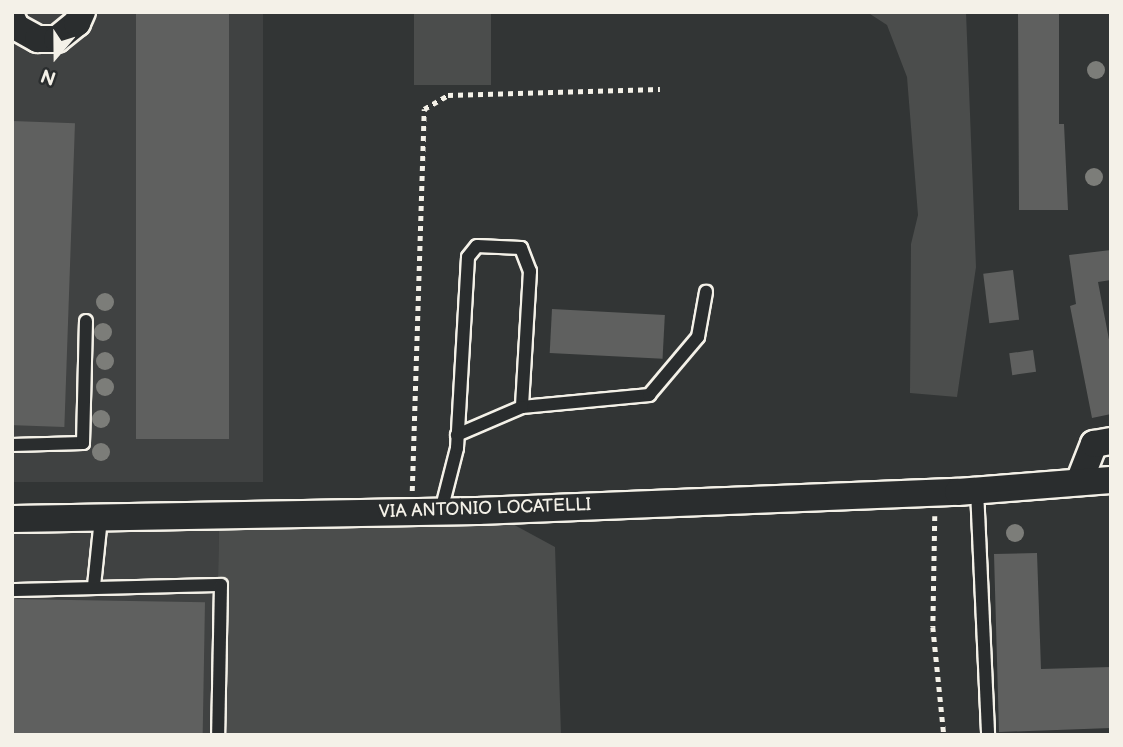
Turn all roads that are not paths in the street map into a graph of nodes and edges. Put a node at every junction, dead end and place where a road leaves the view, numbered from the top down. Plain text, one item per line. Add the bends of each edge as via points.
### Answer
1 (82, 12) edge
2 (14, 25) edge
3 (706, 292) dead end
4 (86, 321) dead end
5 (522, 407) junction
6 (457, 435) junction
7 (1111, 440) edge
8 (12, 445) edge
9 (1111, 480) edge
10 (1079, 482) junction
11 (957, 491) junction
12 (441, 512) junction
13 (101, 518) junction
14 (12, 520) edge
15 (94, 586) junction
16 (12, 590) edge
17 (218, 735) edge
18 (988, 735) edge

1 - 2 street via 77,23 57,39 38,39
3 - 5 lane via 698,337 649,395
4 - 8 lane via 83,443
5 - 6 lane
5 - 6 lane via 530,271 521,248 477,246 468,257
6 - 12 lane
7 - 10 street via 1094,444
9 - 10 street, VIA ANTONIO LOCATELLI
10 - 11 street, VIA ANTONIO LOCATELLI
11 - 12 street, VIA ANTONIO LOCATELLI
11 - 18 lane
12 - 13 street, VIA ANTONIO LOCATELLI
13 - 14 street, VIA ANTONIO LOCATELLI
13 - 15 lane
15 - 16 lane
15 - 17 lane via 220,585

